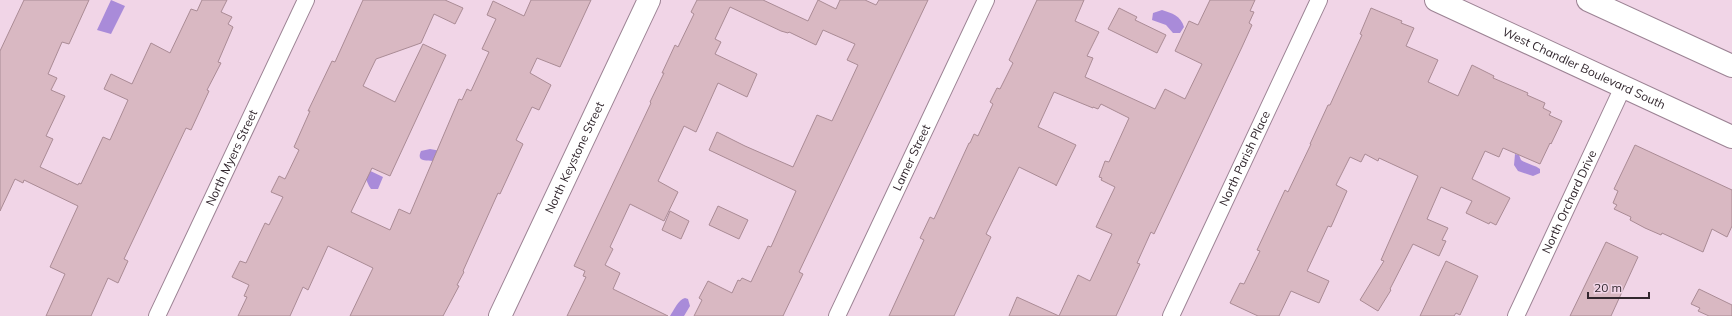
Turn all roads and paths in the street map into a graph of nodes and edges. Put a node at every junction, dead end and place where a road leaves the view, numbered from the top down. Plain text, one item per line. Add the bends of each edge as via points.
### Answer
1 (306, 0) edge
2 (649, 0) edge
3 (986, 0) edge
4 (1319, 0) edge
5 (1436, 0) edge
6 (1588, 0) edge
7 (1732, 66) edge
8 (1623, 87) junction
9 (1732, 137) edge
10 (157, 316) edge
11 (500, 316) edge
12 (837, 316) edge
13 (1171, 316) edge
14 (1516, 316) edge

1 - 10 street, North Myers Street
2 - 11 main road, North Keystone Street
3 - 12 street, Lamer Street
4 - 13 street, North Parish Place
5 - 8 main road, West Chandler Boulevard South
6 - 7 main road
8 - 9 main road, West Chandler Boulevard South
8 - 14 street, North Orchard Drive

